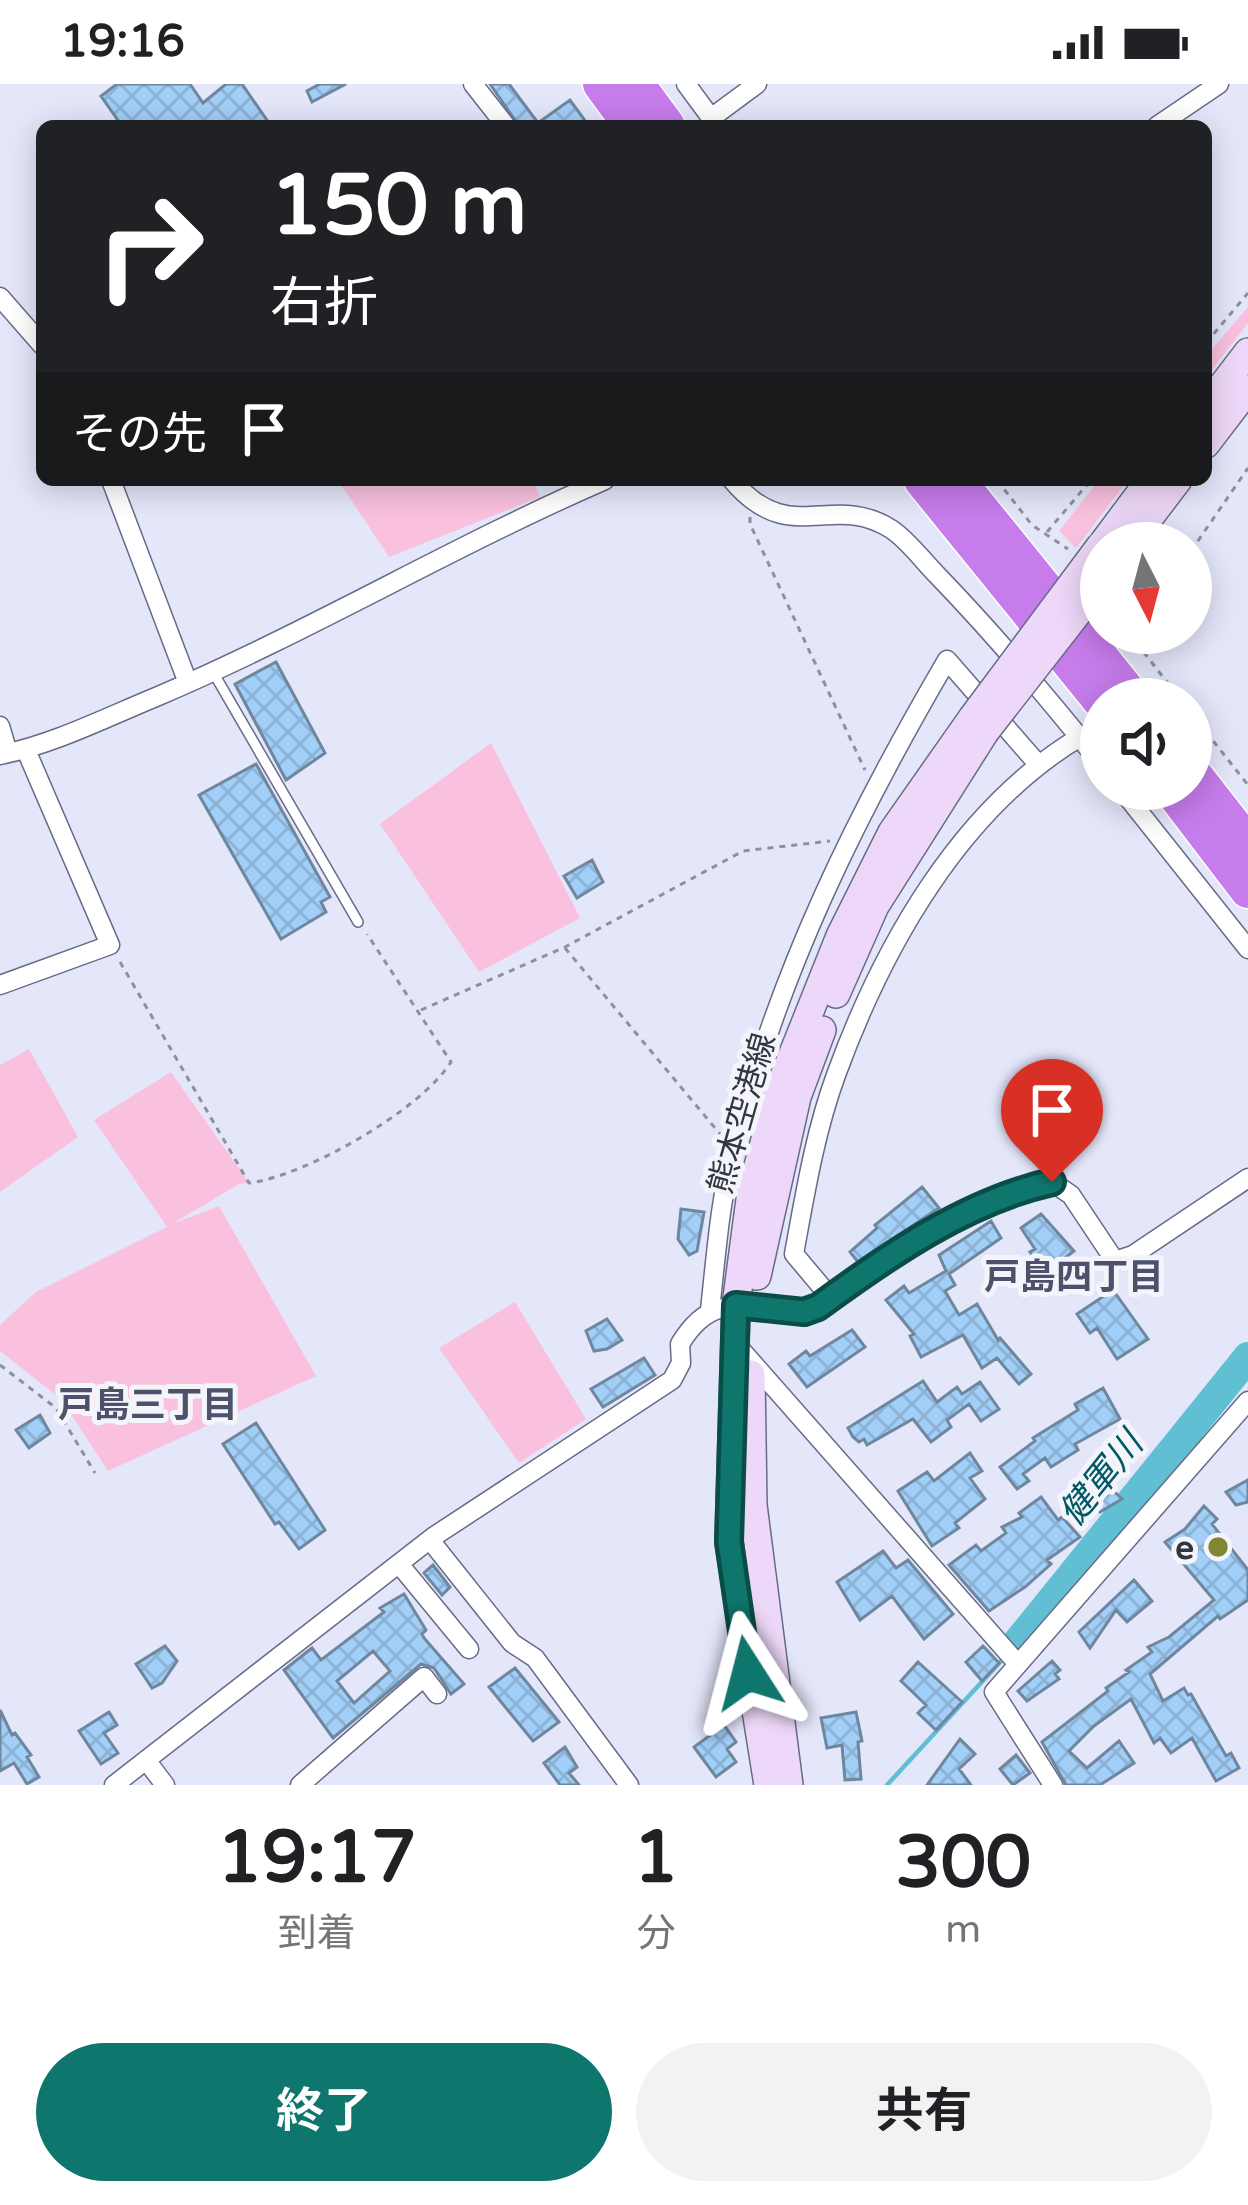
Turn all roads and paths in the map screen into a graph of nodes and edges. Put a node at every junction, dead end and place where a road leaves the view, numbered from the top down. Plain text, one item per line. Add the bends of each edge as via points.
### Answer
1 (473, 84) edge
2 (601, 84) edge
3 (636, 84) edge
4 (686, 84) edge
5 (757, 84) edge
6 (1219, 84) edge
7 (501, 120) edge
8 (628, 120) edge
9 (663, 120) edge
10 (713, 120) edge
11 (716, 120) edge
12 (1166, 120) edge
13 (1248, 293) edge
14 (0, 297) edge
15 (1212, 336) edge
16 (36, 338) edge
17 (1248, 352) edge
18 (1248, 389) edge
19 (1212, 399) edge
20 (1212, 436) edge
21 (1248, 468) edge
22 (113, 486) edge
23 (593, 486) edge
24 (737, 486) edge
25 (927, 486) edge
26 (962, 486) edge
27 (1002, 486) edge
28 (1085, 486) edge
29 (1148, 486) edge
30 (1172, 486) edge
31 (752, 503) junction
32 (1133, 522) edge
33 (1139, 522) edge
34 (1211, 522) edge
35 (1046, 533) junction
36 (1073, 554) dead end
37 (1080, 576) edge
38 (1080, 607) edge
39 (213, 672) junction
40 (1082, 678) edge
41 (1117, 678) edge
42 (188, 683) junction
43 (978, 725) junction
44 (0, 726) edge
45 (1080, 736) joint
46 (1212, 740) edge
47 (11, 753) edge
48 (1036, 763) junction
49 (1248, 785) edge
50 (873, 787) junction
51 (1212, 798) edge
52 (1138, 810) edge
53 (1187, 810) edge
54 (848, 838) junction
55 (1248, 844) edge
56 (1248, 890) edge
57 (358, 922) joint
58 (110, 945) junction
59 (565, 947) junction
60 (1248, 950) edge
61 (0, 985) edge
62 (419, 1011) junction
63 (733, 1149) junction
64 (1248, 1178) edge
65 (831, 1298) junction
66 (732, 1307) junction
67 (742, 1349) junction
68 (0, 1365) edge
69 (1248, 1401) edge
70 (95, 1473) dead end
71 (430, 1540) junction
72 (399, 1564) junction
73 (470, 1649) dead end
74 (1017, 1663) junction
75 (436, 1694) dead end
76 (146, 1760) junction
77 (115, 1785) edge
78 (165, 1785) edge
79 (300, 1785) edge
80 (628, 1785) edge
81 (767, 1785) edge
82 (789, 1785) edge
83 (1053, 1785) edge

1 - 7 street
2 - 8 highway
3 - 9 highway
4 - 10 street
5 - 11 street
6 - 12 street
13 - 15 path
14 - 16 street
17 - 19 main road
18 - 20 main road
21 - 34 path
22 - 42 street
23 - 39 street
24 - 31 street
25 - 40 highway
26 - 41 highway
27 - 35 path
28 - 35 path
29 - 32 main road, 熊本空港線
30 - 33 main road, 熊本空港線
31 - 45 street via 790,518 850,515 893,530
31 - 50 path via 750,524
35 - 36 path
37 - 43 main road, 熊本空港線, bridge
38 - 43 main road, 熊本空港線, bridge
39 - 42 street
39 - 57 lane
42 - 47 street
43 - 66 main road, 熊本空港線 via 892,832 840,936 778,1091
44 - 47 street
45 - 48 street
46 - 49 path
47 - 58 street
48 - 50 street via 946,660
48 - 65 street via 920,899 836,1076 794,1254
50 - 54 street
51 - 55 highway
52 - 60 street
53 - 56 highway
54 - 59 path via 743,851
54 - 63 street via 807,927
57 - 62 path
58 - 61 street
58 - 62 path via 249,1184 348,1143 440,1080 451,1062
59 - 62 path
59 - 63 path
63 - 66 street
64 - 65 street via 1115,1261 1052,1182 1011,1192 960,1215
65 - 66 street via 804,1312
66 - 67 main road, 熊本空港線
66 - 71 street via 689,1328 672,1380
67 - 74 street
67 - 81 main road, 熊本空港線 via 729,1542
67 - 82 main road, 熊本空港線
68 - 70 path via 56,1408
69 - 74 street
71 - 72 street
71 - 80 street via 512,1643 535,1658
72 - 73 street
72 - 76 street
74 - 83 street via 994,1692
75 - 79 street via 424,1677
76 - 77 street
76 - 78 street

